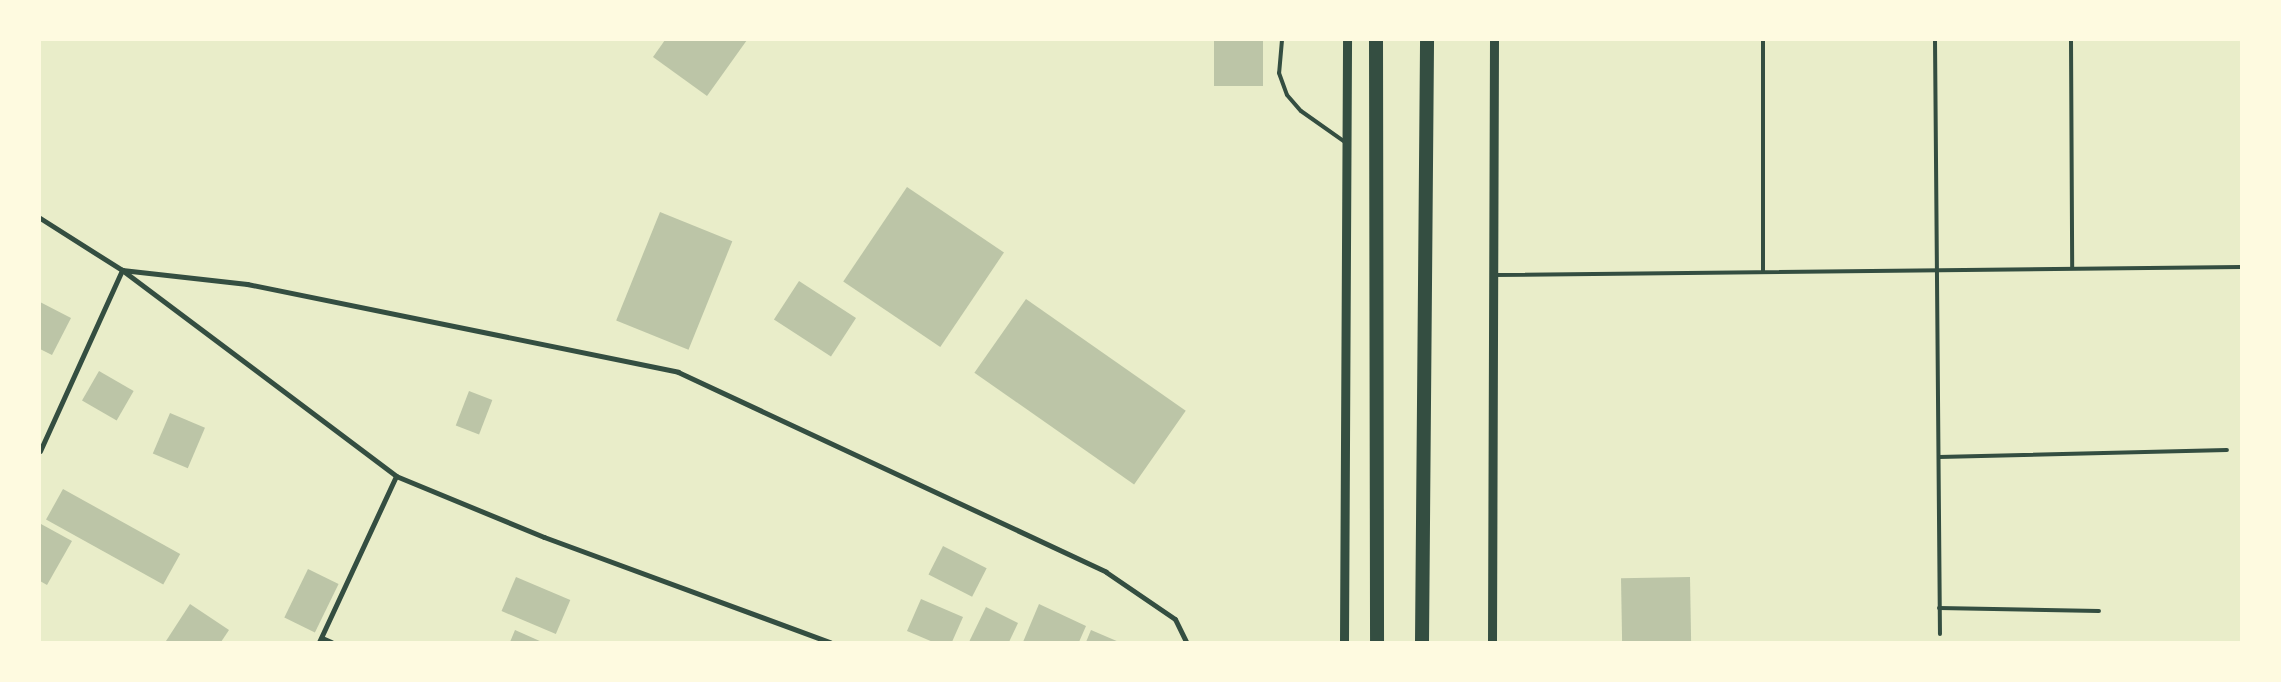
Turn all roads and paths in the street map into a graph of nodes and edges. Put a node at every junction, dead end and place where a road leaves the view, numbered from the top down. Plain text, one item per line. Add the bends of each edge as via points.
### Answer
1 (1282, 40) edge
2 (1347, 40) edge
3 (1376, 40) edge
4 (1427, 40) edge
5 (1494, 40) edge
6 (1763, 40) edge
7 (1935, 40) edge
8 (2071, 40) edge
9 (1347, 143) junction
10 (40, 218) edge
11 (2241, 267) edge
12 (2072, 268) junction
13 (122, 270) junction
14 (1938, 270) junction
15 (1763, 272) junction
16 (1493, 275) junction
17 (40, 450) edge
18 (2227, 450) dead end
19 (1939, 457) junction
20 (396, 476) junction
21 (1940, 608) junction
22 (2099, 611) dead end
23 (1940, 634) dead end
24 (320, 640) edge
25 (331, 642) edge
26 (830, 642) edge
27 (1186, 642) edge
28 (1344, 642) edge
29 (1377, 642) edge
30 (1422, 642) edge
31 (1492, 642) edge

1 - 9 lane via 1279,73 1287,95 1300,111
2 - 9 street
3 - 29 highway
4 - 30 highway
5 - 16 street
6 - 15 lane
7 - 14 lane
8 - 12 lane
9 - 28 street
10 - 13 street
11 - 12 lane
12 - 14 lane
13 - 17 street
13 - 20 street
13 - 27 street via 247,284 678,372 1106,572 1175,619
14 - 15 lane
14 - 19 lane
15 - 16 lane
16 - 31 street
18 - 19 lane
19 - 21 lane
20 - 24 street
20 - 26 street via 544,537
21 - 22 lane
21 - 23 lane
24 - 25 street

